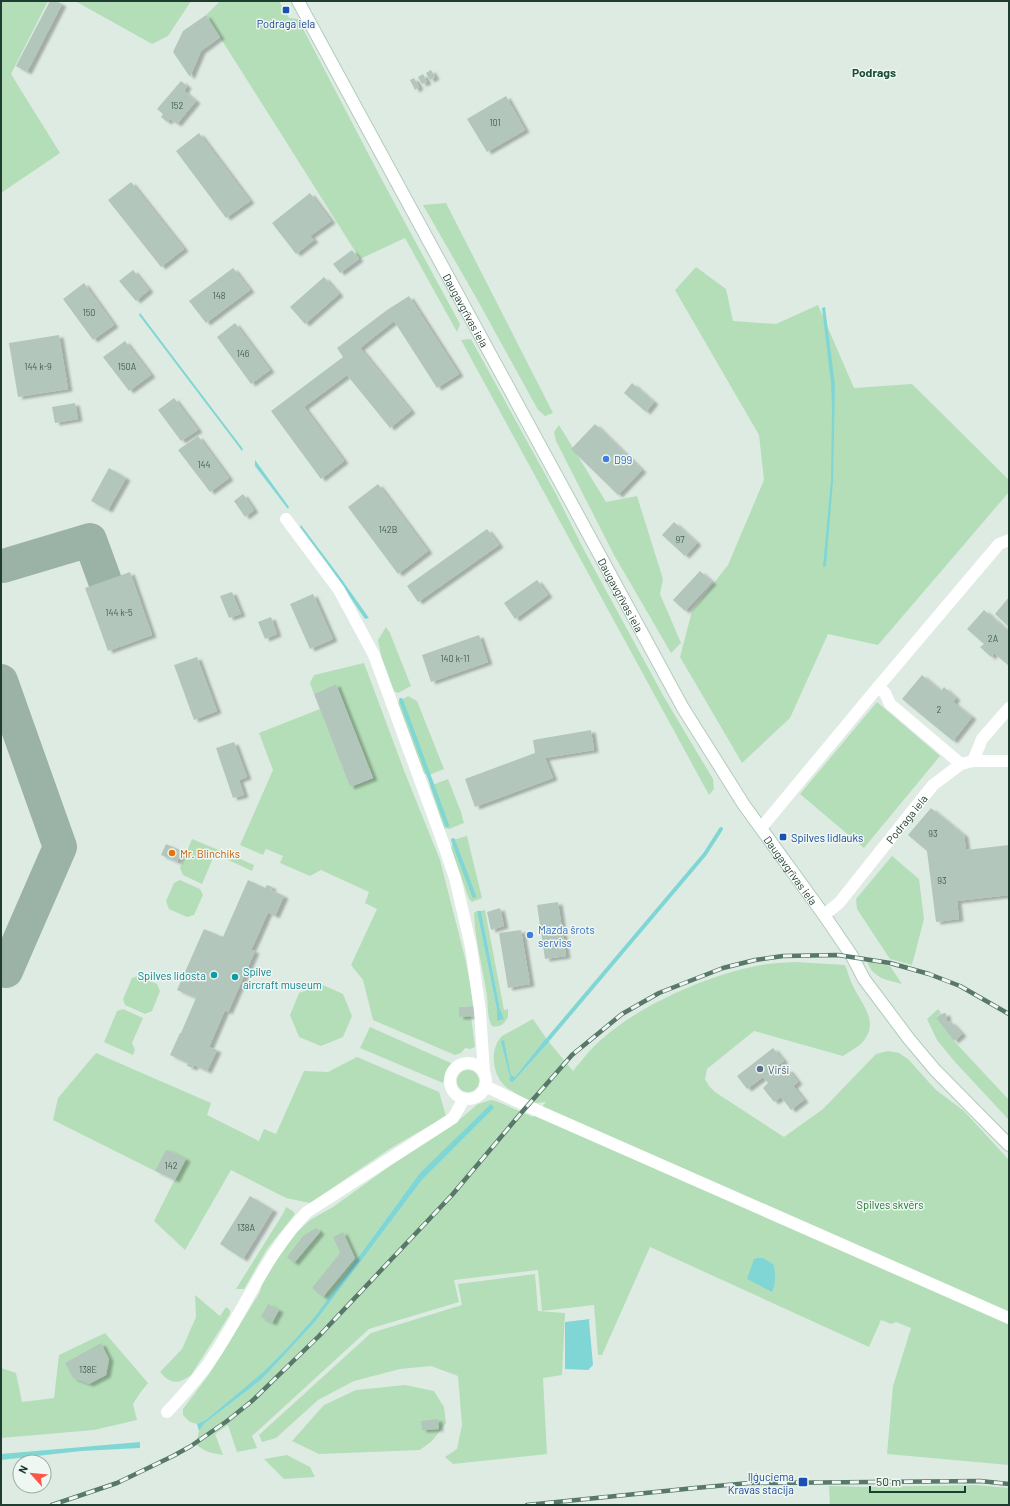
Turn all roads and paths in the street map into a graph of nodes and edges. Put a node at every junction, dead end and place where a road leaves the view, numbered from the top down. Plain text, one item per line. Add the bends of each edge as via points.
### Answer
1 (298, 1) edge
2 (286, 519) dead end
3 (1009, 540) edge
4 (878, 687) junction
5 (1009, 708) edge
6 (973, 761) junction
7 (1009, 761) edge
8 (961, 764) junction
9 (761, 828) junction
10 (824, 915) junction
11 (484, 1073) junction
12 (485, 1086) junction
13 (464, 1099) junction
14 (1009, 1145) edge
15 (1009, 1318) edge
16 (167, 1412) dead end

1 - 9 street, Daugavgrīvas iela via 672,688 729,782
2 - 11 street via 339,590 374,655 441,837 455,878 471,947 480,1011
3 - 4 street via 999,544
4 - 8 street via 885,693 890,704
4 - 9 street
5 - 6 street via 982,739
6 - 7 street, Podraga iela
6 - 8 street, Podraga iela
8 - 10 street, Podraga iela via 933,785 839,903
9 - 10 street, Daugavgrīvas iela
10 - 14 street, Daugavgrīvas iela via 852,956 864,979 909,1039 935,1070
11 - 12 street
11 - 13 street via 471,1064 460,1066 454,1071 451,1079 452,1088
12 - 13 street via 478,1097
12 - 15 street
13 - 16 street via 454,1118 307,1212 293,1226 210,1360

